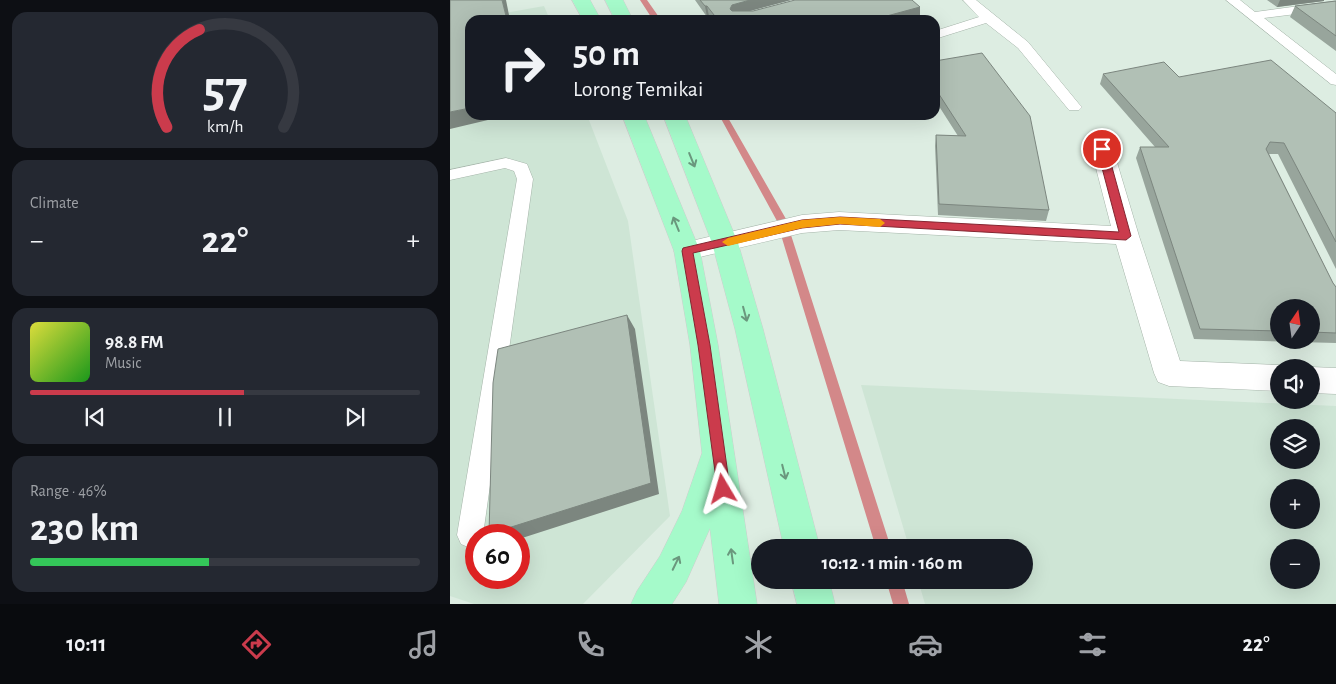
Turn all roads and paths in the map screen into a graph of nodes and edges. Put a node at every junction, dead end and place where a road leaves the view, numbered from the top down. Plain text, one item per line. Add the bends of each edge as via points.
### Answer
1 (582, 0) edge
2 (614, 0) edge
3 (969, 0) edge
4 (1232, 0) edge
5 (1336, 5) edge
6 (590, 15) edge
7 (622, 15) edge
8 (1252, 16) junction
9 (988, 18) junction
10 (940, 33) edge
11 (1336, 81) edge
12 (1074, 107) dead end
13 (634, 120) edge
14 (678, 120) edge
15 (1102, 149) dead end
16 (450, 175) edge
17 (1126, 236) junction
18 (725, 243) junction
19 (687, 251) junction
20 (1270, 378) edge
21 (1320, 380) edge
22 (1336, 381) edge
23 (718, 451) junction
24 (472, 524) edge
25 (800, 539) edge
26 (812, 589) edge
27 (650, 604) edge
28 (738, 604) edge
29 (816, 604) edge

1 - 6 main road
2 - 7 main road
3 - 9 lane
4 - 8 lane
5 - 8 lane
8 - 11 lane
9 - 10 lane
9 - 12 lane via 1023,45
19 -> 13 main road
14 -> 18 main road
15 - 17 street
16 - 24 lane via 506,163 521,168 525,180
17 - 18 street via 840,221 802,224
17 - 20 street via 1169,373
18 - 19 street
18 -> 25 main road
19 - 23 main road
21 - 22 street
27 -> 23 main road via 673,569 698,516
28 -> 23 main road
26 - 29 main road

